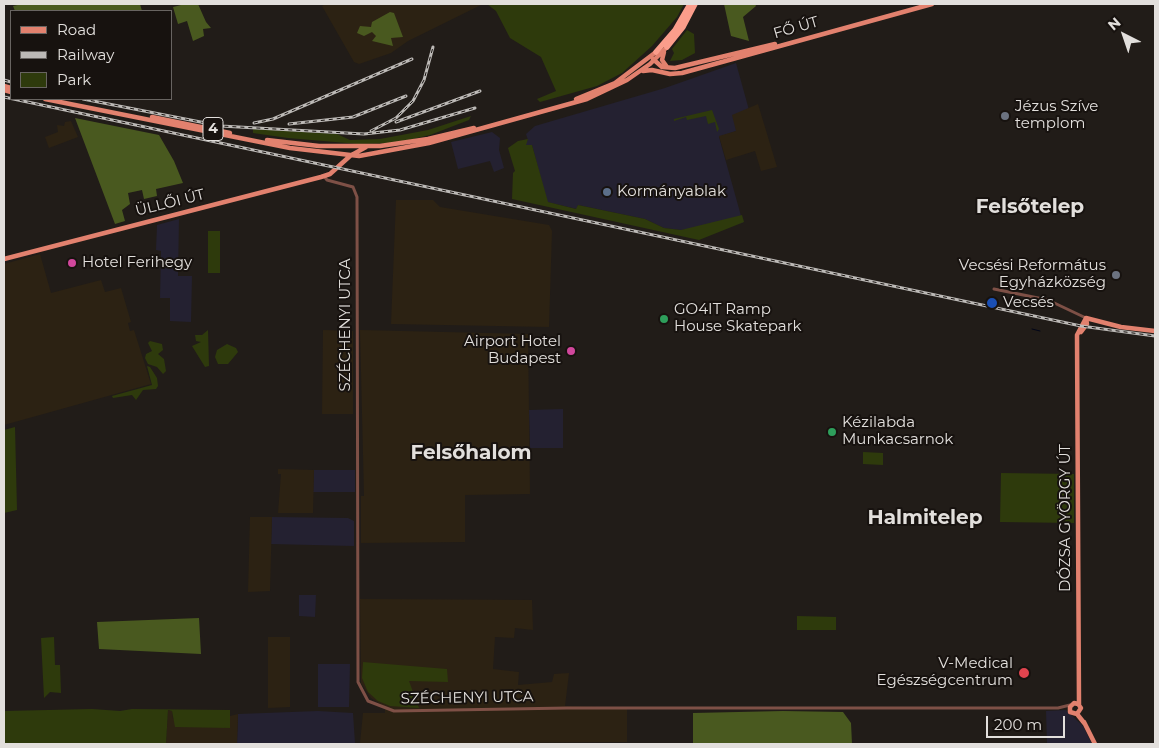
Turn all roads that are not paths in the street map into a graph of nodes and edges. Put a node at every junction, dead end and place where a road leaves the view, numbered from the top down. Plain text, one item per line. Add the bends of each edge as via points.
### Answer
1 (690, 4) edge
2 (695, 4) edge
3 (932, 4) edge
4 (794, 41) junction
5 (667, 47) junction
6 (758, 47) junction
7 (656, 52) junction
8 (750, 54) junction
9 (653, 60) junction
10 (645, 62) junction
11 (667, 71) junction
12 (639, 72) junction
13 (50, 100) edge
14 (66, 100) edge
15 (552, 108) junction
16 (447, 137) junction
17 (368, 146) junction
18 (322, 153) junction
19 (350, 156) junction
20 (359, 156) junction
21 (340, 165) junction
22 (324, 176) junction
23 (4, 259) edge
24 (994, 289) dead end
25 (1086, 318) junction
26 (1097, 322) junction
27 (1087, 324) junction
28 (1155, 331) edge
29 (1078, 345) junction
30 (1073, 706) junction
31 (1078, 713) junction
32 (1095, 744) edge

1 - 7 highway via 675,30
2 - 5 highway
3 - 4 main road, FŐ ÚT
4 - 6 main road
4 - 8 main road, FŐ ÚT
5 - 9 main road
5 - 11 main road via 662,60
6 - 8 main road
6 - 11 main road
7 - 9 main road
7 - 10 main road
8 - 11 main road, FŐ ÚT via 682,72
9 - 10 main road, 4
9 - 11 main road via 656,68
9 - 12 main road
10 - 15 main road, 4 via 610,86
11 - 12 main road
12 - 15 main road, 4 via 603,93
13 - 18 main road, 4
14 - 17 main road, 4 via 265,140 319,146
15 - 16 main road, 4
16 - 17 main road, 4
16 - 20 main road, 4
17 - 19 main road
18 - 19 main road, 4
18 - 21 main road via 337,158
19 - 20 main road, 4
19 - 21 main road
20 - 21 main road
21 - 22 main road, ÜLLŐI ÚT
22 - 23 main road, ÜLLŐI ÚT
22 - 30 street, SZÉCHENYI UTCA via 327,180 353,187 357,196 358,682 368,701 394,711
24 - 25 street via 1048,300
25 - 26 main road
25 - 27 main road
25 - 29 main road, DÓZSA GYÖRGY ÚT via 1077,333
26 - 27 main road
26 - 28 main road
27 - 29 main road, DÓZSA GYÖRGY ÚT via 1080,333
29 - 30 main road, DÓZSA GYÖRGY ÚT via 1079,692
30 - 31 main road
30 - 31 main road
31 - 32 main road

